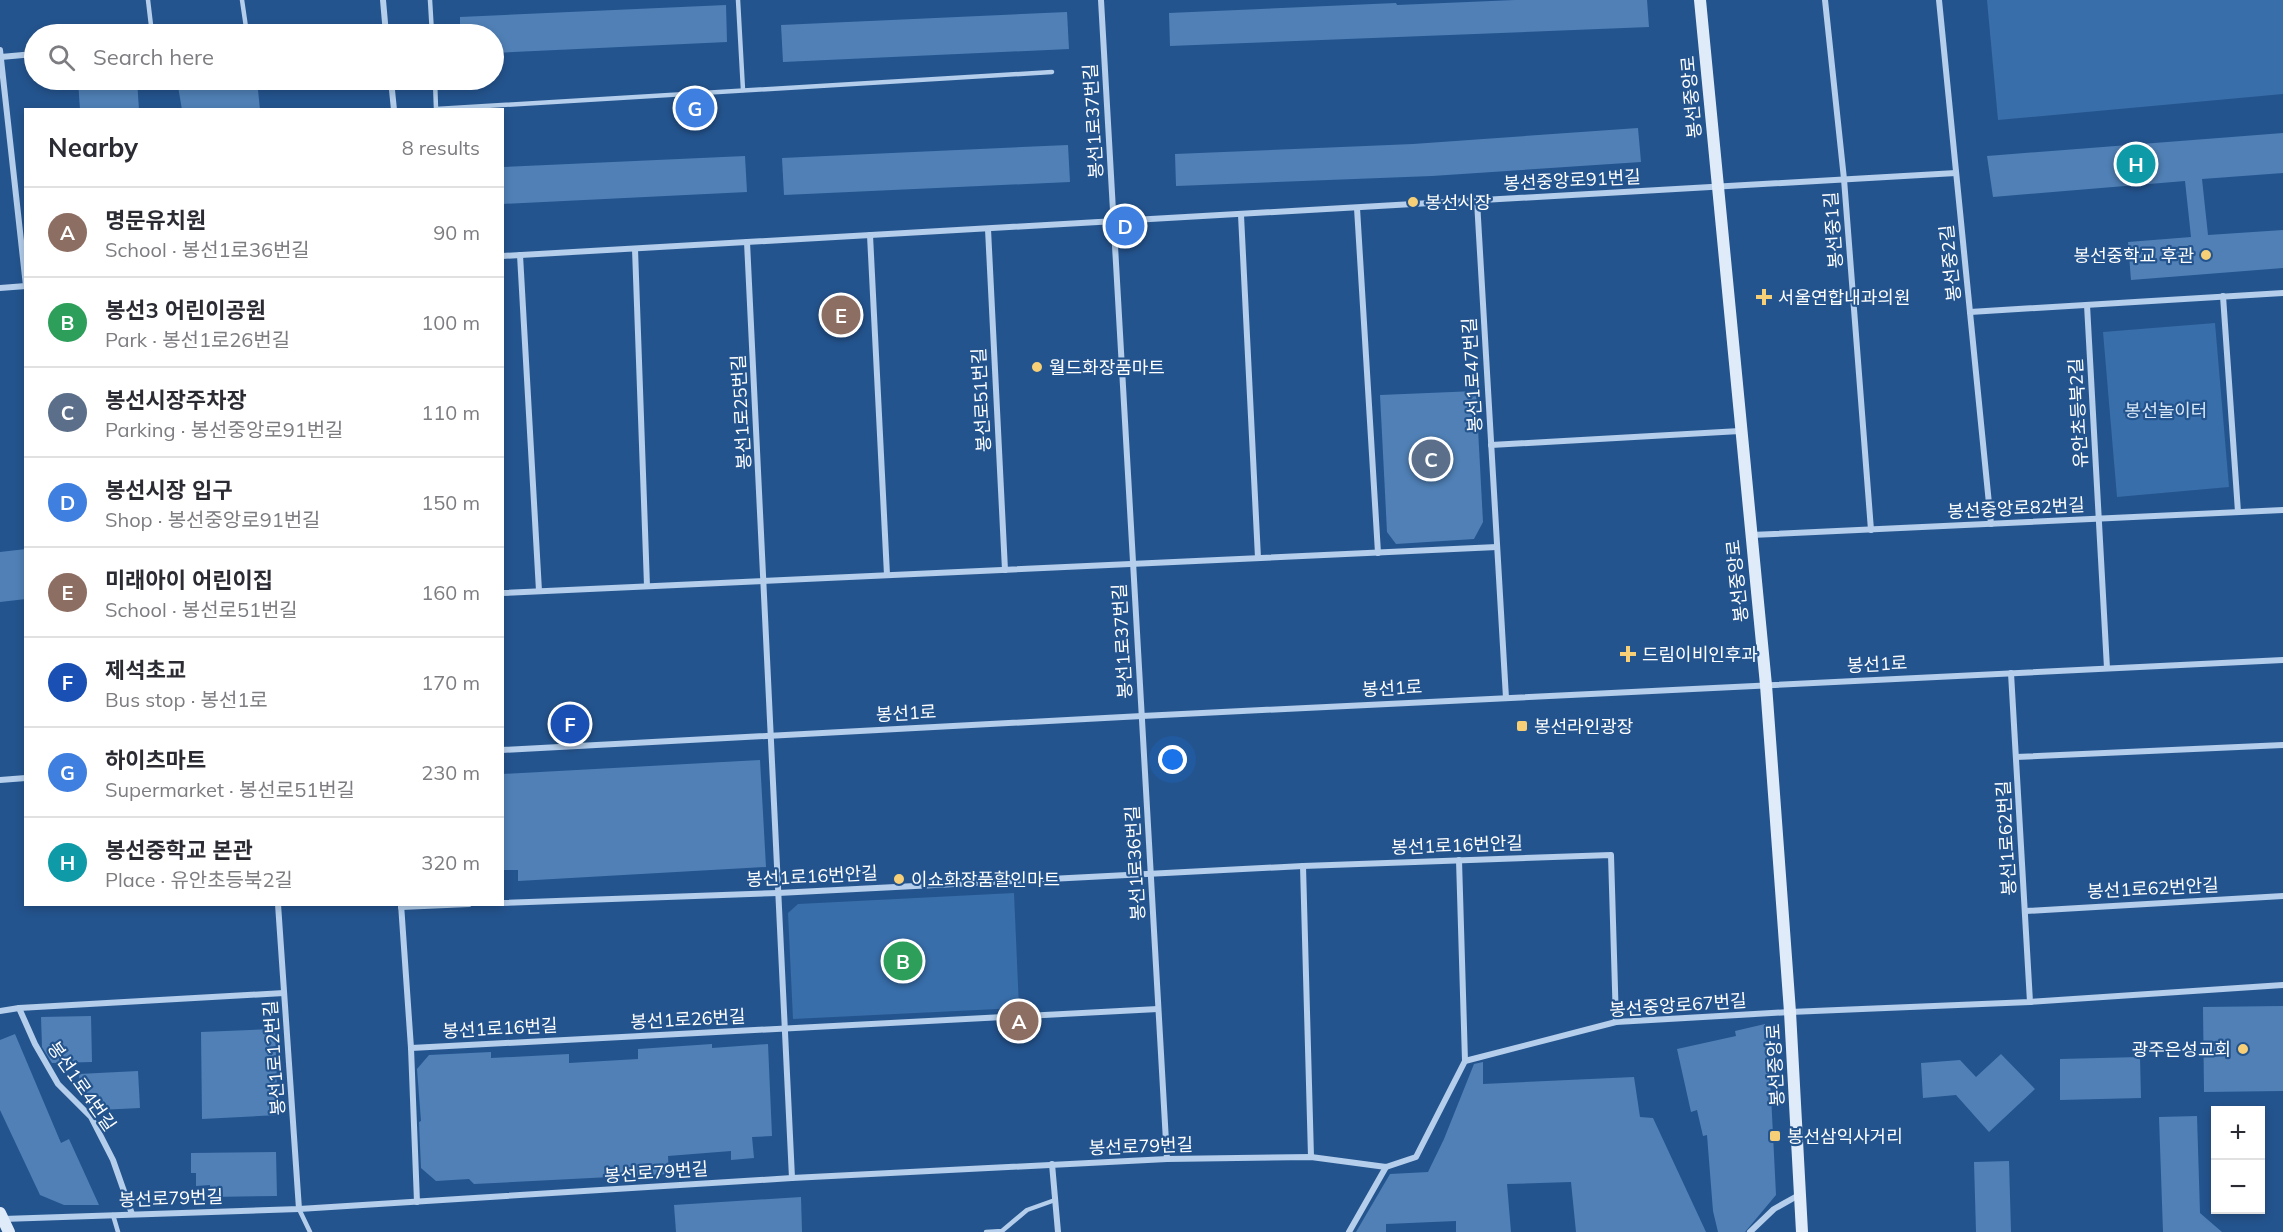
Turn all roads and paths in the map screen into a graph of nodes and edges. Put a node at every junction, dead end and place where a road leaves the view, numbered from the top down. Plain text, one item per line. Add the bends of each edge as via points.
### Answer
1 (148, 0) edge
2 (242, 0) edge
3 (383, 0) edge
4 (430, 0) edge
5 (738, 0) edge
6 (1101, 0) edge
7 (1700, 0) edge
8 (1825, 0) edge
9 (1939, 0) edge
10 (152, 24) edge
11 (246, 24) edge
12 (385, 24) edge
13 (431, 24) edge
14 (0, 50) edge
15 (24, 55) edge
16 (1, 57) edge
17 (1052, 72) dead end
18 (392, 90) edge
19 (435, 90) edge
20 (743, 90) junction
21 (394, 108) edge
22 (436, 108) edge
23 (452, 108) edge
24 (1956, 173) junction
25 (1844, 179) junction
26 (1718, 187) junction
27 (1477, 201) junction
28 (1357, 208) junction
29 (1241, 214) junction
30 (1113, 222) junction
31 (987, 229) junction
32 (870, 236) junction
33 (747, 242) junction
34 (635, 249) junction
35 (520, 255) junction
36 (504, 256) edge
37 (24, 268) edge
38 (24, 286) edge
39 (0, 288) edge
40 (2283, 292) edge
41 (2223, 296) junction
42 (2087, 305) junction
43 (1970, 312) junction
44 (1740, 431) junction
45 (1491, 445) junction
46 (2283, 510) edge
47 (2238, 513) junction
48 (2099, 519) junction
49 (1991, 524) junction
50 (1871, 530) junction
51 (1751, 535) junction
52 (1497, 547) junction
53 (1378, 553) junction
54 (1258, 558) junction
55 (1133, 564) junction
56 (1005, 570) junction
57 (887, 575) junction
58 (764, 581) junction
59 (647, 586) junction
60 (539, 591) junction
61 (504, 593) edge
62 (2283, 660) edge
63 (2107, 668) junction
64 (2011, 673) junction
65 (1766, 685) junction
66 (1506, 698) junction
67 (1142, 716) junction
68 (771, 735) junction
69 (2283, 745) edge
70 (504, 750) edge
71 (2016, 757) junction
72 (24, 778) edge
73 (0, 780) edge
74 (1459, 860) junction
75 (1303, 866) junction
76 (1151, 874) junction
77 (778, 893) junction
78 (2283, 896) edge
79 (504, 903) edge
80 (278, 906) edge
81 (401, 906) edge
82 (2026, 911) junction
83 (2283, 986) edge
84 (284, 993) junction
85 (2030, 1002) junction
86 (19, 1008) junction
87 (1158, 1009) junction
88 (0, 1011) edge
89 (1790, 1012) junction
90 (1616, 1022) junction
91 (785, 1029) junction
92 (592, 1039) joint
93 (411, 1048) junction
94 (1465, 1061) junction
95 (1311, 1157) junction
96 (1167, 1158) junction
97 (1052, 1164) junction
98 (1386, 1167) junction
99 (792, 1178) junction
100 (1800, 1194) junction
101 (1055, 1200) junction
102 (417, 1202) junction
103 (299, 1209) junction
104 (132, 1214) junction
105 (114, 1215) junction
106 (1, 1216) edge
107 (1001, 1231) edge
108 (9, 1232) edge
109 (118, 1232) edge
110 (310, 1232) edge
111 (986, 1232) edge
112 (1058, 1232) edge
113 (1349, 1232) edge
114 (1750, 1232) edge
115 (1802, 1232) edge

1 - 10 lane
2 - 11 lane
3 - 12 street
4 - 13 lane
5 - 20 lane
6 - 30 street, 봉선1로37번길
7 - 26 street, 봉선중앙로
8 - 25 street, 봉선중1길
9 - 24 street, 봉선중2길
14 - 16 street
15 - 16 street
16 - 37 street
17 - 20 lane
18 - 21 street
19 - 22 lane
20 - 23 lane
24 - 25 street, 봉선중앙로91번길
24 - 43 street, 봉선중2길
25 - 26 street, 봉선중앙로91번길
25 - 50 street, 봉선중1길
26 - 27 street, 봉선중앙로91번길
26 - 44 street, 봉선중앙로
27 - 28 street, 봉선중앙로91번길
27 - 45 street, 봉선1로47번길
28 - 29 street, 봉선중앙로91번길
28 - 53 street
29 - 30 street, 봉선중앙로91번길
29 - 54 street
30 - 31 street
30 - 55 street, 봉선1로37번길
31 - 32 street
31 - 56 street, 봉선로51번길
32 - 33 street
32 - 57 street
33 - 34 street
33 - 58 street, 봉선1로25번길
34 - 35 street
34 - 59 street
35 - 36 street
35 - 60 street
38 - 39 street
40 - 41 street
41 - 42 street
41 - 47 street
42 - 43 street
42 - 48 street, 유안초등북2길
43 - 49 street, 봉선중2길
44 - 45 street
44 - 51 street, 봉선중앙로
45 - 52 street, 봉선1로47번길
46 - 47 street, 봉선중앙로82번길
47 - 48 street, 봉선중앙로82번길
48 - 49 street, 봉선중앙로82번길
48 - 63 street, 유안초등북2길
49 - 50 street, 봉선중앙로82번길
50 - 51 street, 봉선중앙로82번길
51 - 65 street, 봉선중앙로
52 - 53 street
52 - 66 street, 봉선1로47번길
53 - 54 street, 봉선1로37번길
54 - 55 street, 봉선1로37번길
55 - 56 street, 봉선1로37번길
55 - 67 street, 봉선1로37번길
56 - 57 street, 봉선1로37번길
57 - 58 street
58 - 59 street
58 - 68 street, 봉선1로25번길
59 - 60 street
60 - 61 street
62 - 63 street, 봉선1로
63 - 64 street, 봉선1로
64 - 65 street, 봉선1로
64 - 71 street, 봉선1로62번길
65 - 66 street, 봉선1로
65 - 89 street, 봉선중앙로
66 - 67 street, 봉선1로
67 - 68 street, 봉선1로
67 - 76 street, 봉선1로36번길
68 - 70 street, 봉선1로
68 - 77 street
69 - 71 street
71 - 82 street, 봉선1로62번길
72 - 73 street
74 - 75 street, 봉선1로16번안길
74 - 90 street, 봉선1로16번안길 via 1611,855
74 - 94 street
75 - 76 street, 봉선1로16번안길
75 - 95 street
76 - 77 street, 봉선1로16번안길
76 - 87 street, 봉선1로36번길
77 - 79 street, 봉선1로16번안길
77 - 91 street
78 - 82 street, 봉선1로62번안길
80 - 84 street, 봉선1로12번길
81 - 93 street
82 - 85 street, 봉선1로62번길
83 - 85 street
84 - 86 street
84 - 103 street, 봉선1로12번길
85 - 89 street
86 - 88 street
86 - 104 street, 봉선1로4번길 via 58,1084 91,1117 114,1160
87 - 91 street, 봉선1로26번길
87 - 96 street, 봉선1로36번길
89 - 90 street, 봉선중앙로67번길
89 - 100 street, 봉선중앙로
90 - 94 street, 봉선중앙로67번길
91 - 92 street, 봉선1로26번길
91 - 99 street
92 - 93 street, 봉선1로16번길
93 - 102 street
94 - 98 street via 1416,1157
95 - 96 street, 봉선로79번길
95 - 98 street, 봉선로79번길
96 - 97 street, 봉선로79번길
97 - 99 street, 봉선로79번길
97 - 101 street
98 - 113 street
99 - 102 street, 봉선로79번길
100 - 114 street via 1774,1209
100 - 115 street, 봉선중앙로
101 - 107 lane via 1027,1210
101 - 112 street
102 - 103 street, 봉선로79번길
103 - 104 street, 봉선로79번길
103 - 110 lane
104 - 105 street, 봉선로79번길
105 - 106 street, 봉선로79번길
105 - 109 lane
106 - 108 street
107 - 111 lane

